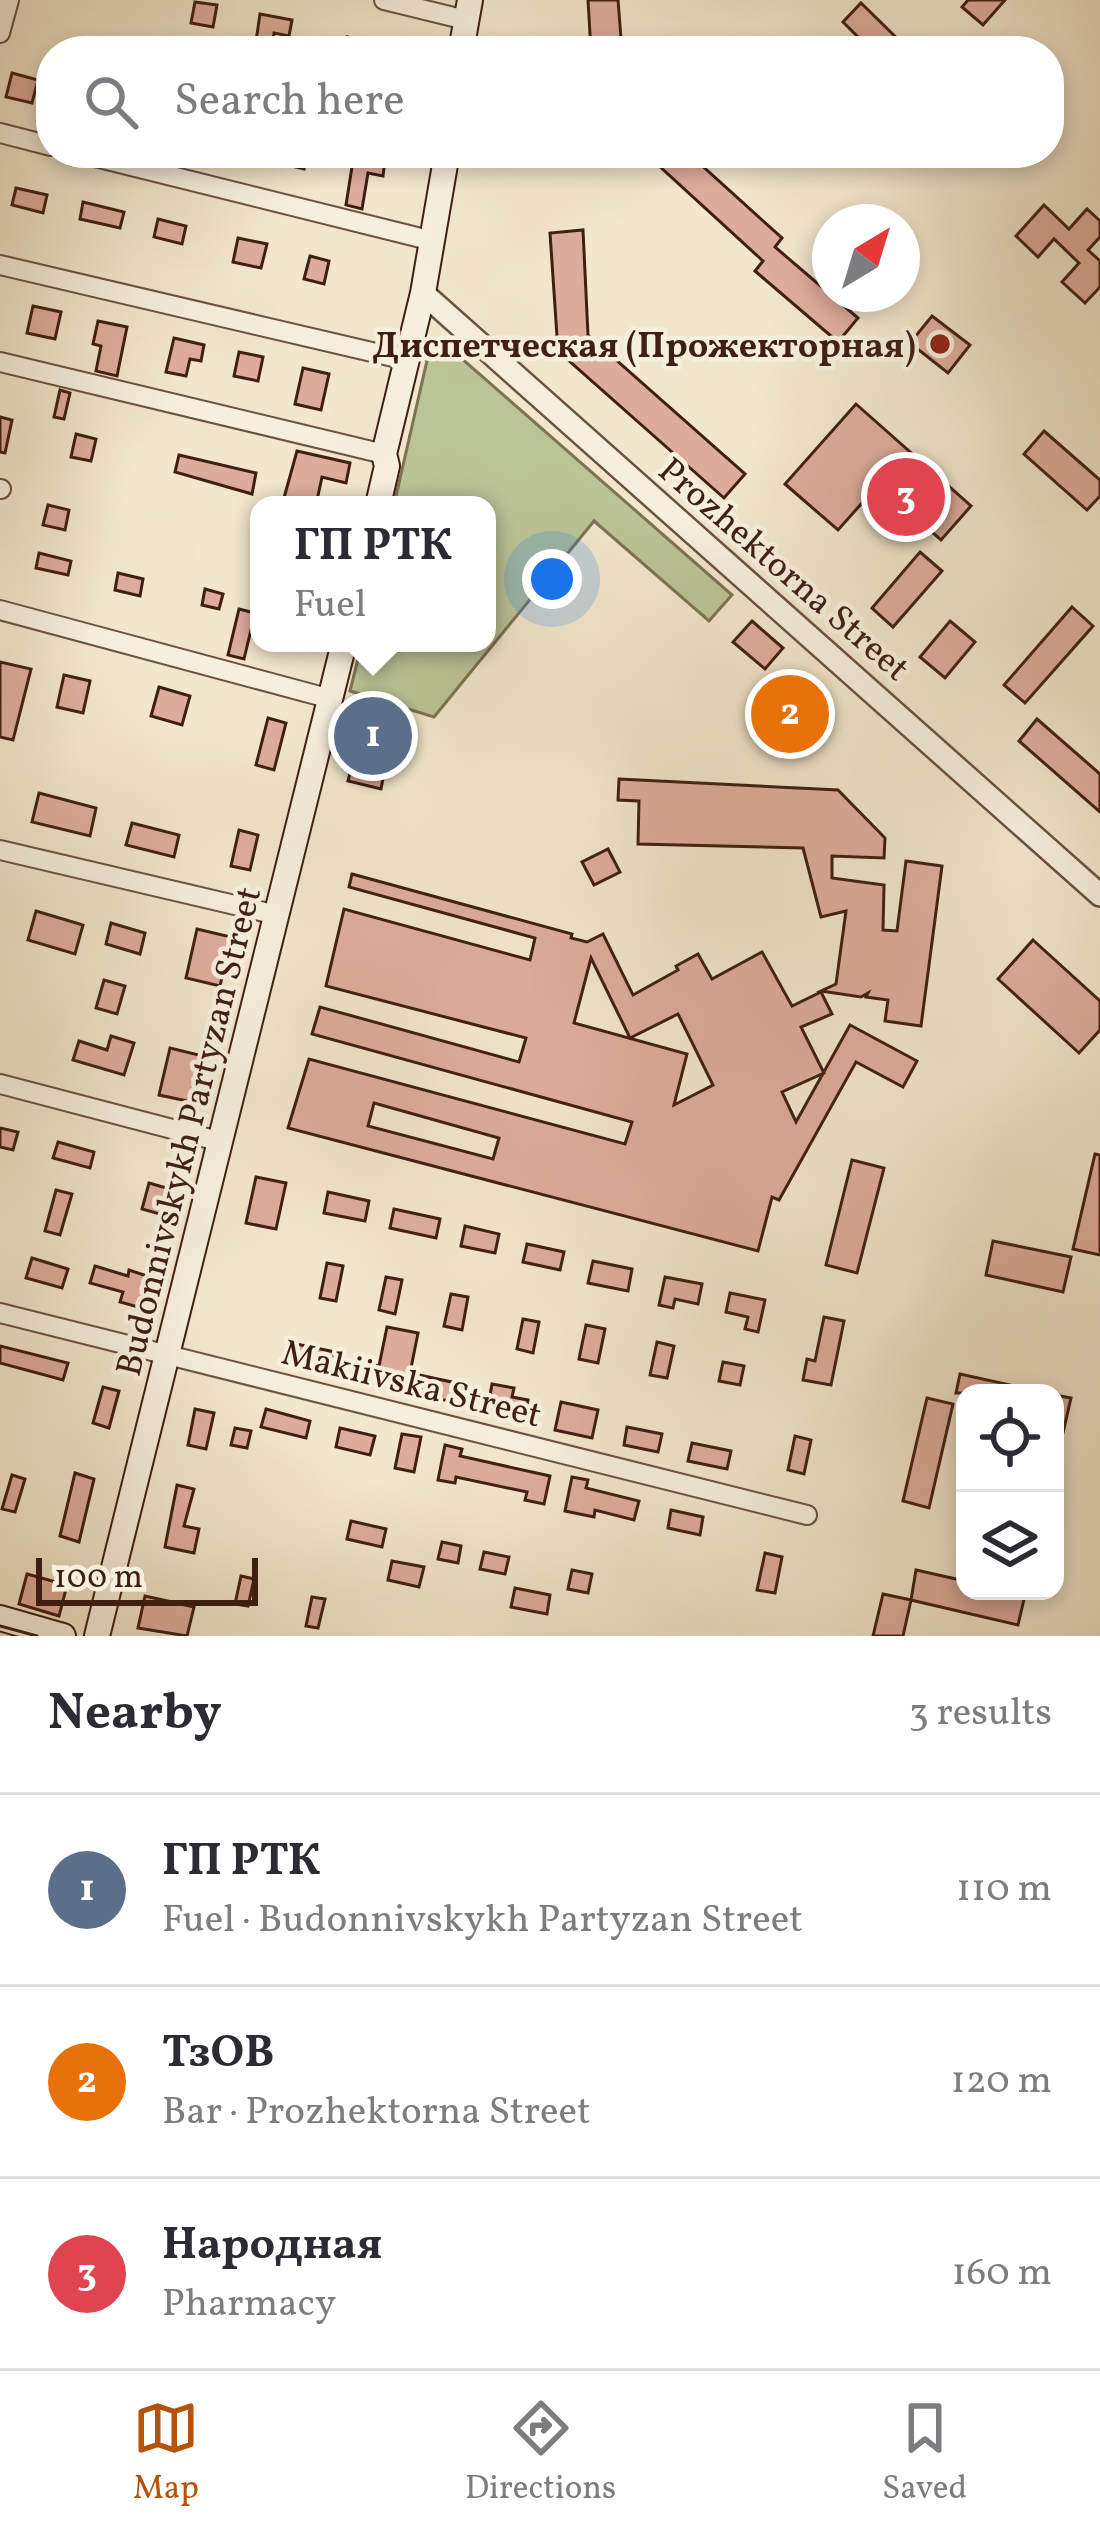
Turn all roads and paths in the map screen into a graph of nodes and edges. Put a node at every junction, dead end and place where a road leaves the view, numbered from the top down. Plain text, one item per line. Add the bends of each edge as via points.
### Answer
1 (9, 0) edge
2 (384, 0) edge
3 (468, 10) edge
4 (0, 33) edge
5 (0, 133) edge
6 (36, 142) edge
7 (139, 168) edge
8 (445, 168) edge
9 (433, 242) junction
10 (0, 265) edge
11 (423, 293) junction
12 (406, 360) junction
13 (0, 362) edge
14 (384, 454) junction
15 (380, 496) edge
16 (0, 610) edge
17 (342, 652) edge
18 (331, 699) junction
19 (0, 850) edge
20 (1100, 895) edge
21 (278, 915) junction
22 (0, 1084) edge
23 (218, 1141) junction
24 (0, 1313) edge
25 (168, 1354) junction
26 (807, 1515) dead end
27 (0, 1618) edge
28 (63, 1636) edge
29 (97, 1636) edge

1 - 4 street
2 - 3 street
5 - 6 street
7 - 9 street
8 - 9 main road
9 - 11 main road
10 - 12 street
11 - 12 main road
11 - 20 street, Prozhektorna Street
12 - 14 main road
13 - 14 street
14 - 15 main road
16 - 18 street
17 - 18 main road, Budonnivskykh Partyzan Street
18 - 21 main road, Budonnivskykh Partyzan Street
19 - 21 street
21 - 23 main road, Budonnivskykh Partyzan Street
22 - 23 street
23 - 25 main road, Budonnivskykh Partyzan Street
24 - 25 street, Makiivska Street
25 - 26 street, Makiivska Street
25 - 29 main road, Budonnivskykh Partyzan Street
27 - 28 main road

